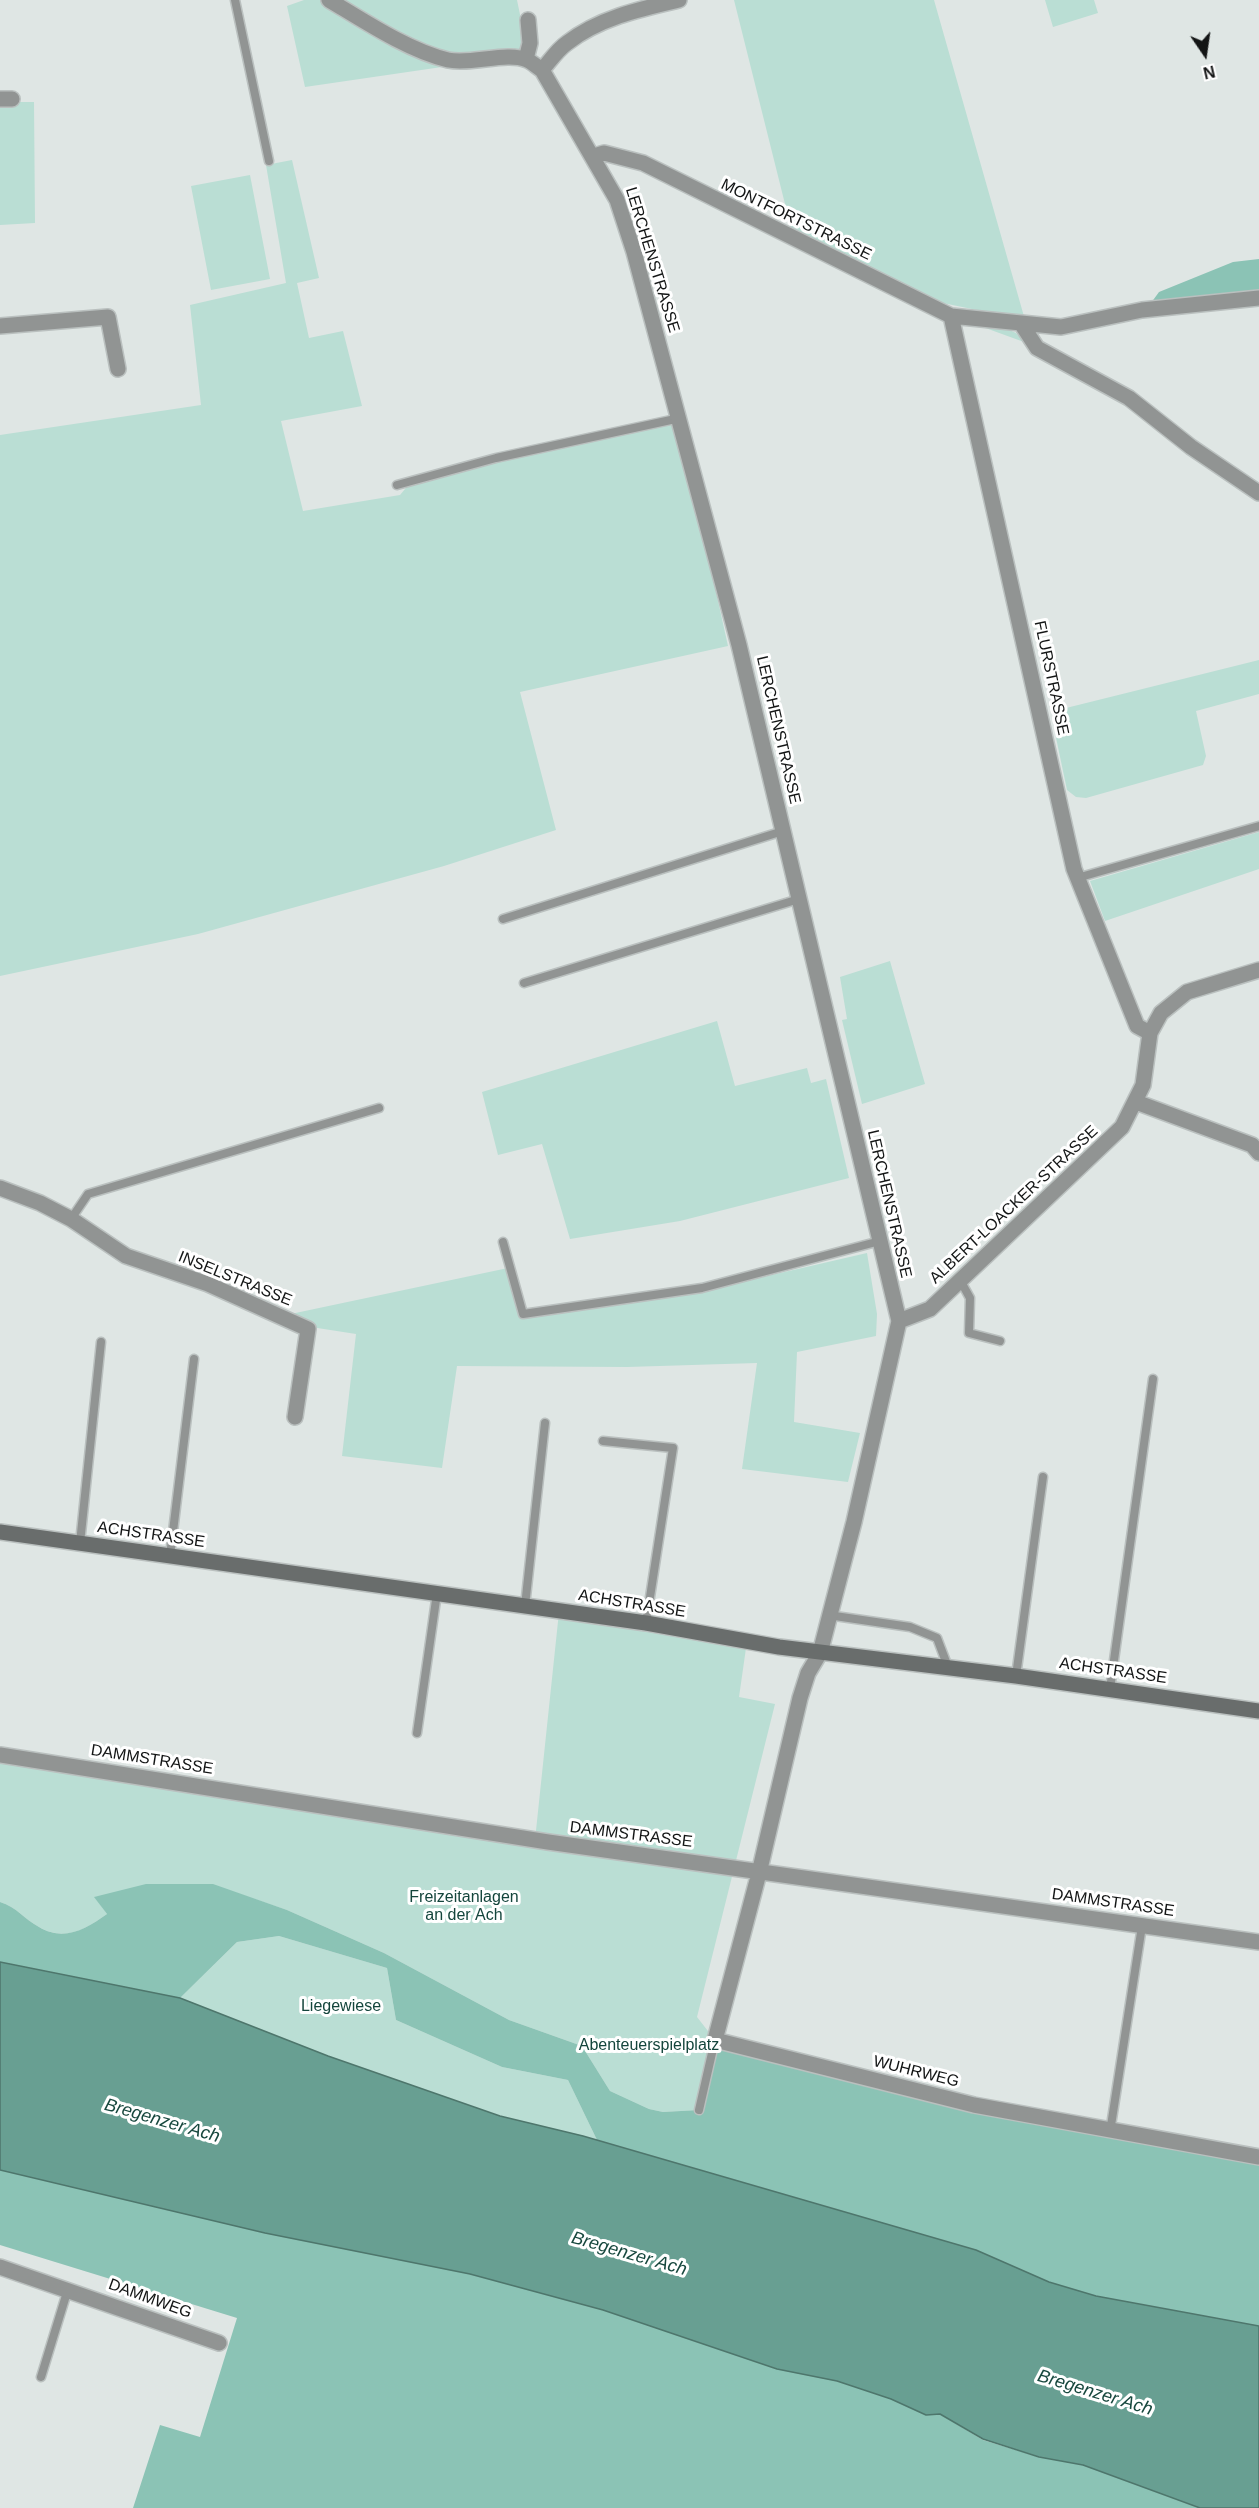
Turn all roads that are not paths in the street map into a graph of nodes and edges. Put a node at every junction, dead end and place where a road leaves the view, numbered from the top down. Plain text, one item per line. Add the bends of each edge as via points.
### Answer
1 (235, 0) edge
2 (329, 0) edge
3 (679, 0) edge
4 (528, 20) dead end
5 (526, 59) junction
6 (542, 70) junction
7 (594, 156) junction
8 (269, 161) dead end
9 (1259, 298) edge
10 (951, 316) junction
11 (1022, 325) junction
12 (0, 326) edge
13 (118, 369) dead end
14 (680, 418) junction
15 (397, 485) dead end
16 (1259, 493) edge
17 (1259, 826) edge
18 (783, 831) junction
19 (1077, 878) junction
20 (799, 899) junction
21 (503, 919) dead end
22 (1259, 970) edge
23 (524, 983) dead end
24 (1150, 1033) junction
25 (1136, 1102) junction
26 (379, 1108) dead end
27 (1259, 1152) edge
28 (0, 1188) edge
29 (71, 1219) junction
30 (880, 1241) junction
31 (503, 1242) dead end
32 (960, 1280) junction
33 (898, 1321) junction
34 (1000, 1341) dead end
35 (101, 1342) dead end
36 (195, 1359) dead end
37 (1153, 1379) dead end
38 (295, 1417) dead end
39 (545, 1423) dead end
40 (603, 1441) dead end
41 (1043, 1477) dead end
42 (0, 1532) edge
43 (80, 1543) junction
44 (170, 1556) junction
45 (438, 1593) junction
46 (525, 1605) junction
47 (828, 1615) junction
48 (646, 1623) junction
49 (820, 1653) junction
50 (948, 1668) junction
51 (1016, 1676) junction
52 (1110, 1689) junction
53 (1259, 1711) edge
54 (417, 1733) dead end
55 (0, 1755) edge
56 (759, 1873) junction
57 (1142, 1926) junction
58 (1259, 1941) edge
59 (715, 2040) junction
60 (699, 2110) dead end
61 (1110, 2132) junction
62 (1259, 2157) edge
63 (0, 2267) edge
64 (68, 2289) junction
65 (219, 2343) dead end
66 (41, 2377) dead end

1 - 8 lane
2 - 5 street via 424,52 450,61
3 - 6 street via 597,24 566,43
4 - 5 street via 530,43
5 - 6 street
6 - 7 street
7 - 10 street, MONTFORTSTRASSE via 604,153 643,163
7 - 14 street, LERCHENSTRASSE via 617,200
9 - 11 street via 1142,310 1061,327
10 - 11 street, MONTFORTSTRASSE
10 - 19 street, FLURSTRASSE
11 - 16 street via 1037,348 1129,398
12 - 13 street via 108,317
14 - 15 lane via 496,458
14 - 18 street, LERCHENSTRASSE
17 - 19 lane
18 - 20 street, LERCHENSTRASSE
18 - 21 lane
19 - 24 street, FLURSTRASSE via 1137,1026
20 - 23 lane
20 - 30 street, LERCHENSTRASSE
22 - 24 street, ALBERT-LOACKER-STRASSE via 1187,992 1161,1013
24 - 25 street, ALBERT-LOACKER-STRASSE via 1143,1085
25 - 27 street via 1252,1145
25 - 32 street, ALBERT-LOACKER-STRASSE via 1122,1127
26 - 29 lane via 88,1194
28 - 29 street, INSELSTRASSE
29 - 38 street, INSELSTRASSE via 126,1256 208,1284 308,1329
30 - 31 lane via 702,1288 523,1314
30 - 33 street, LERCHENSTRASSE
32 - 33 street, ALBERT-LOACKER-STRASSE via 930,1309
32 - 34 lane via 970,1298 969,1334
33 - 47 street via 854,1522
35 - 43 lane
36 - 44 lane
37 - 52 lane
39 - 46 lane
40 - 48 lane via 673,1448
41 - 51 lane
42 - 43 main road, ACHSTRASSE
43 - 44 main road, ACHSTRASSE
44 - 45 main road, ACHSTRASSE
45 - 46 main road, ACHSTRASSE
45 - 54 lane
46 - 48 main road, ACHSTRASSE
47 - 49 street
47 - 50 lane via 910,1628 937,1638
48 - 49 main road, ACHSTRASSE
49 - 50 main road, ACHSTRASSE
49 - 56 street via 800,1698
50 - 51 main road, ACHSTRASSE
51 - 52 main road, ACHSTRASSE
52 - 53 main road, ACHSTRASSE
55 - 56 street, DAMMSTRASSE via 548,1842 734,1866
56 - 57 street, DAMMSTRASSE
56 - 59 street
57 - 58 street, DAMMSTRASSE
57 - 61 lane
59 - 60 lane
59 - 61 street, WUHRWEG via 974,2105
61 - 62 street, WUHRWEG
63 - 64 street, DAMMWEG
64 - 65 street, DAMMWEG
64 - 66 lane

